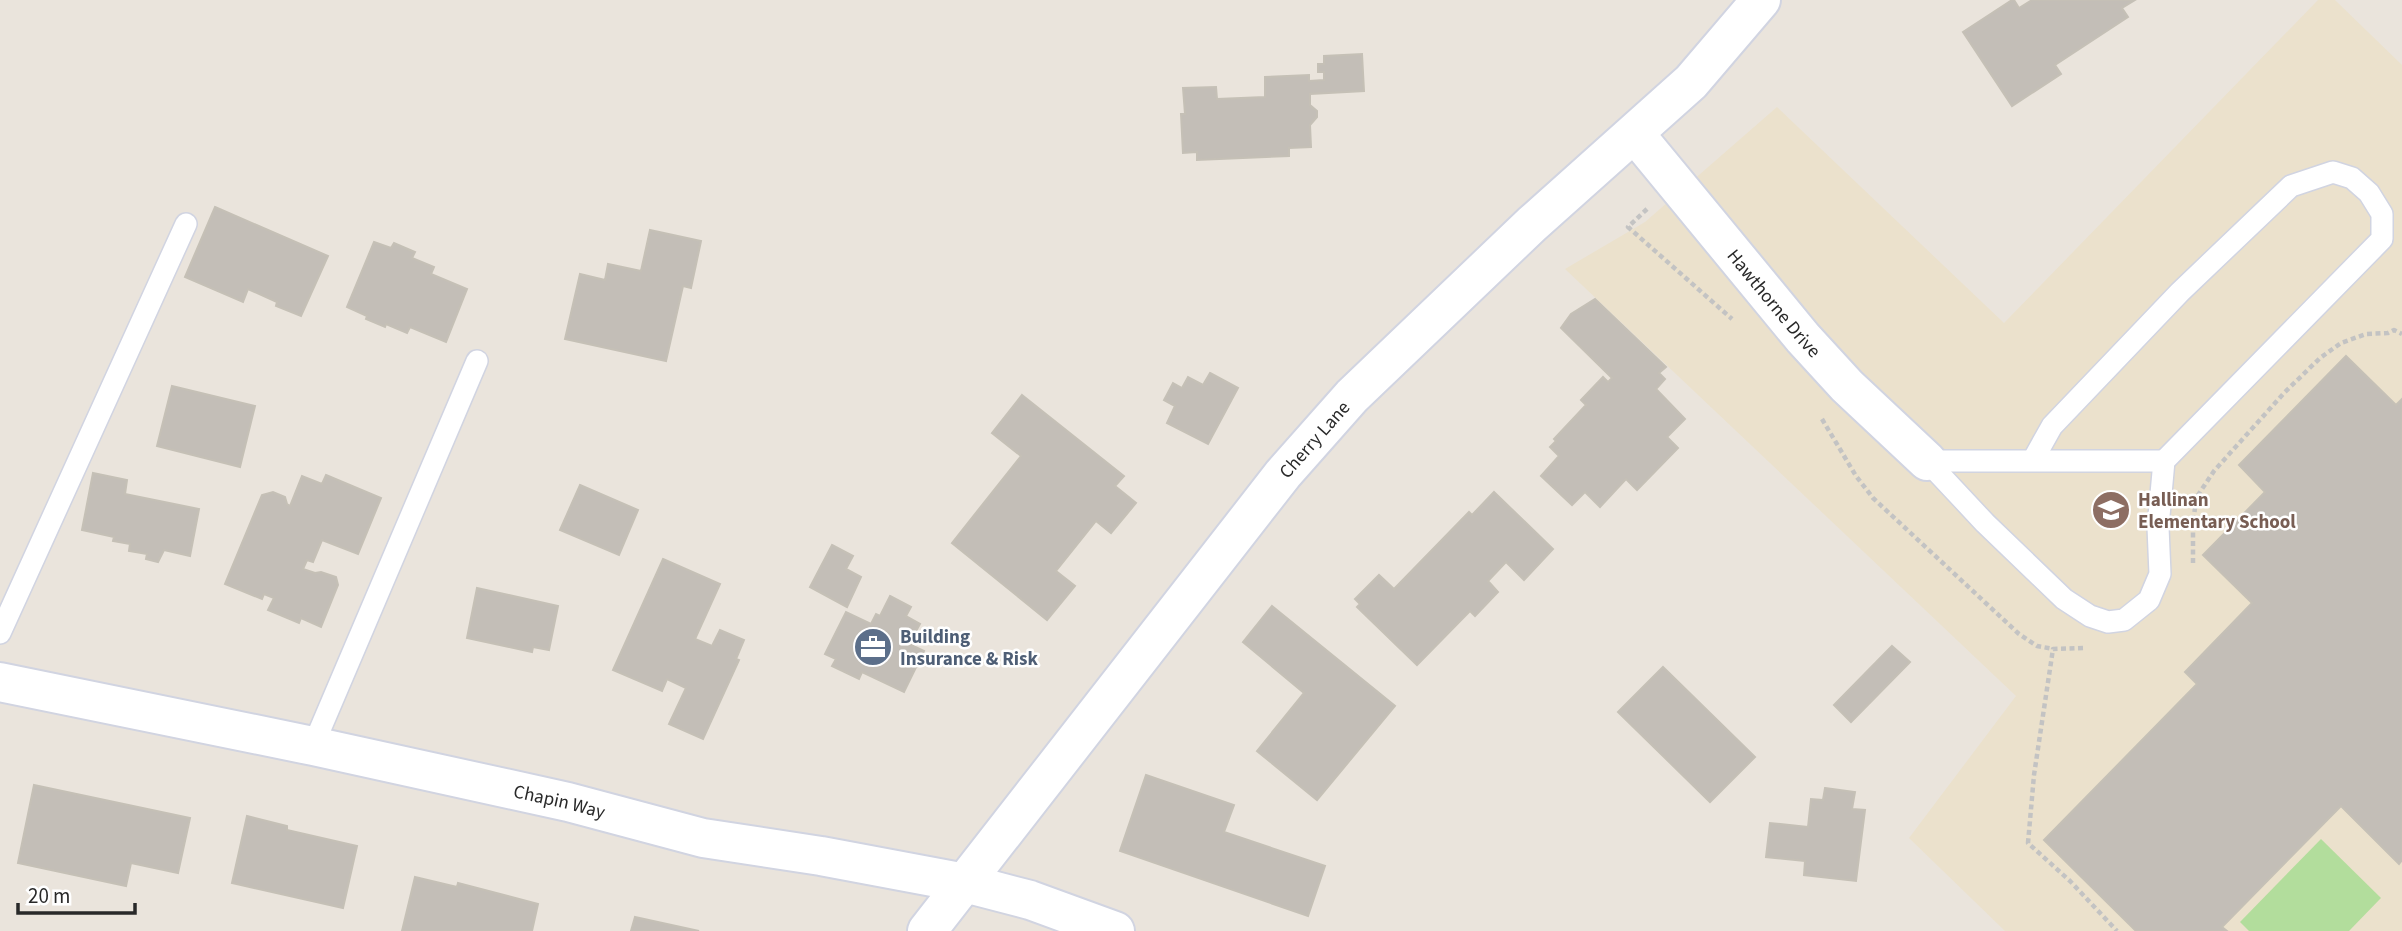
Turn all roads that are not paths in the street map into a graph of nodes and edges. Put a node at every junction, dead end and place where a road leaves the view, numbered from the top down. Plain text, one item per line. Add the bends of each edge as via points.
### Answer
1 (1761, 0) edge
2 (1634, 134) junction
3 (186, 224) dead end
4 (477, 360) dead end
5 (2033, 460) junction
6 (1927, 461) junction
7 (2164, 461) junction
8 (0, 633) edge
9 (0, 682) edge
10 (313, 746) junction
11 (965, 883) junction
12 (927, 931) edge
13 (1115, 931) edge

1 - 2 street, Cherry Lane via 1691,82
2 - 6 street, Hawthorne Drive via 1803,338
2 - 11 street, Cherry Lane via 1352,396 1283,474
3 - 8 lane
4 - 10 lane
5 - 6 lane
5 - 7 lane
5 - 7 lane via 2061,416 2180,292 2291,186 2333,172 2352,177 2382,214 2382,239
6 - 7 lane via 2064,599 2108,622 2124,620 2149,600 2160,574 2158,527
9 - 10 street, Chapin Way
10 - 11 street, Chapin Way via 568,802 703,838
11 - 12 street, Cherry Lane
11 - 13 street, Chapin Way via 1030,900

